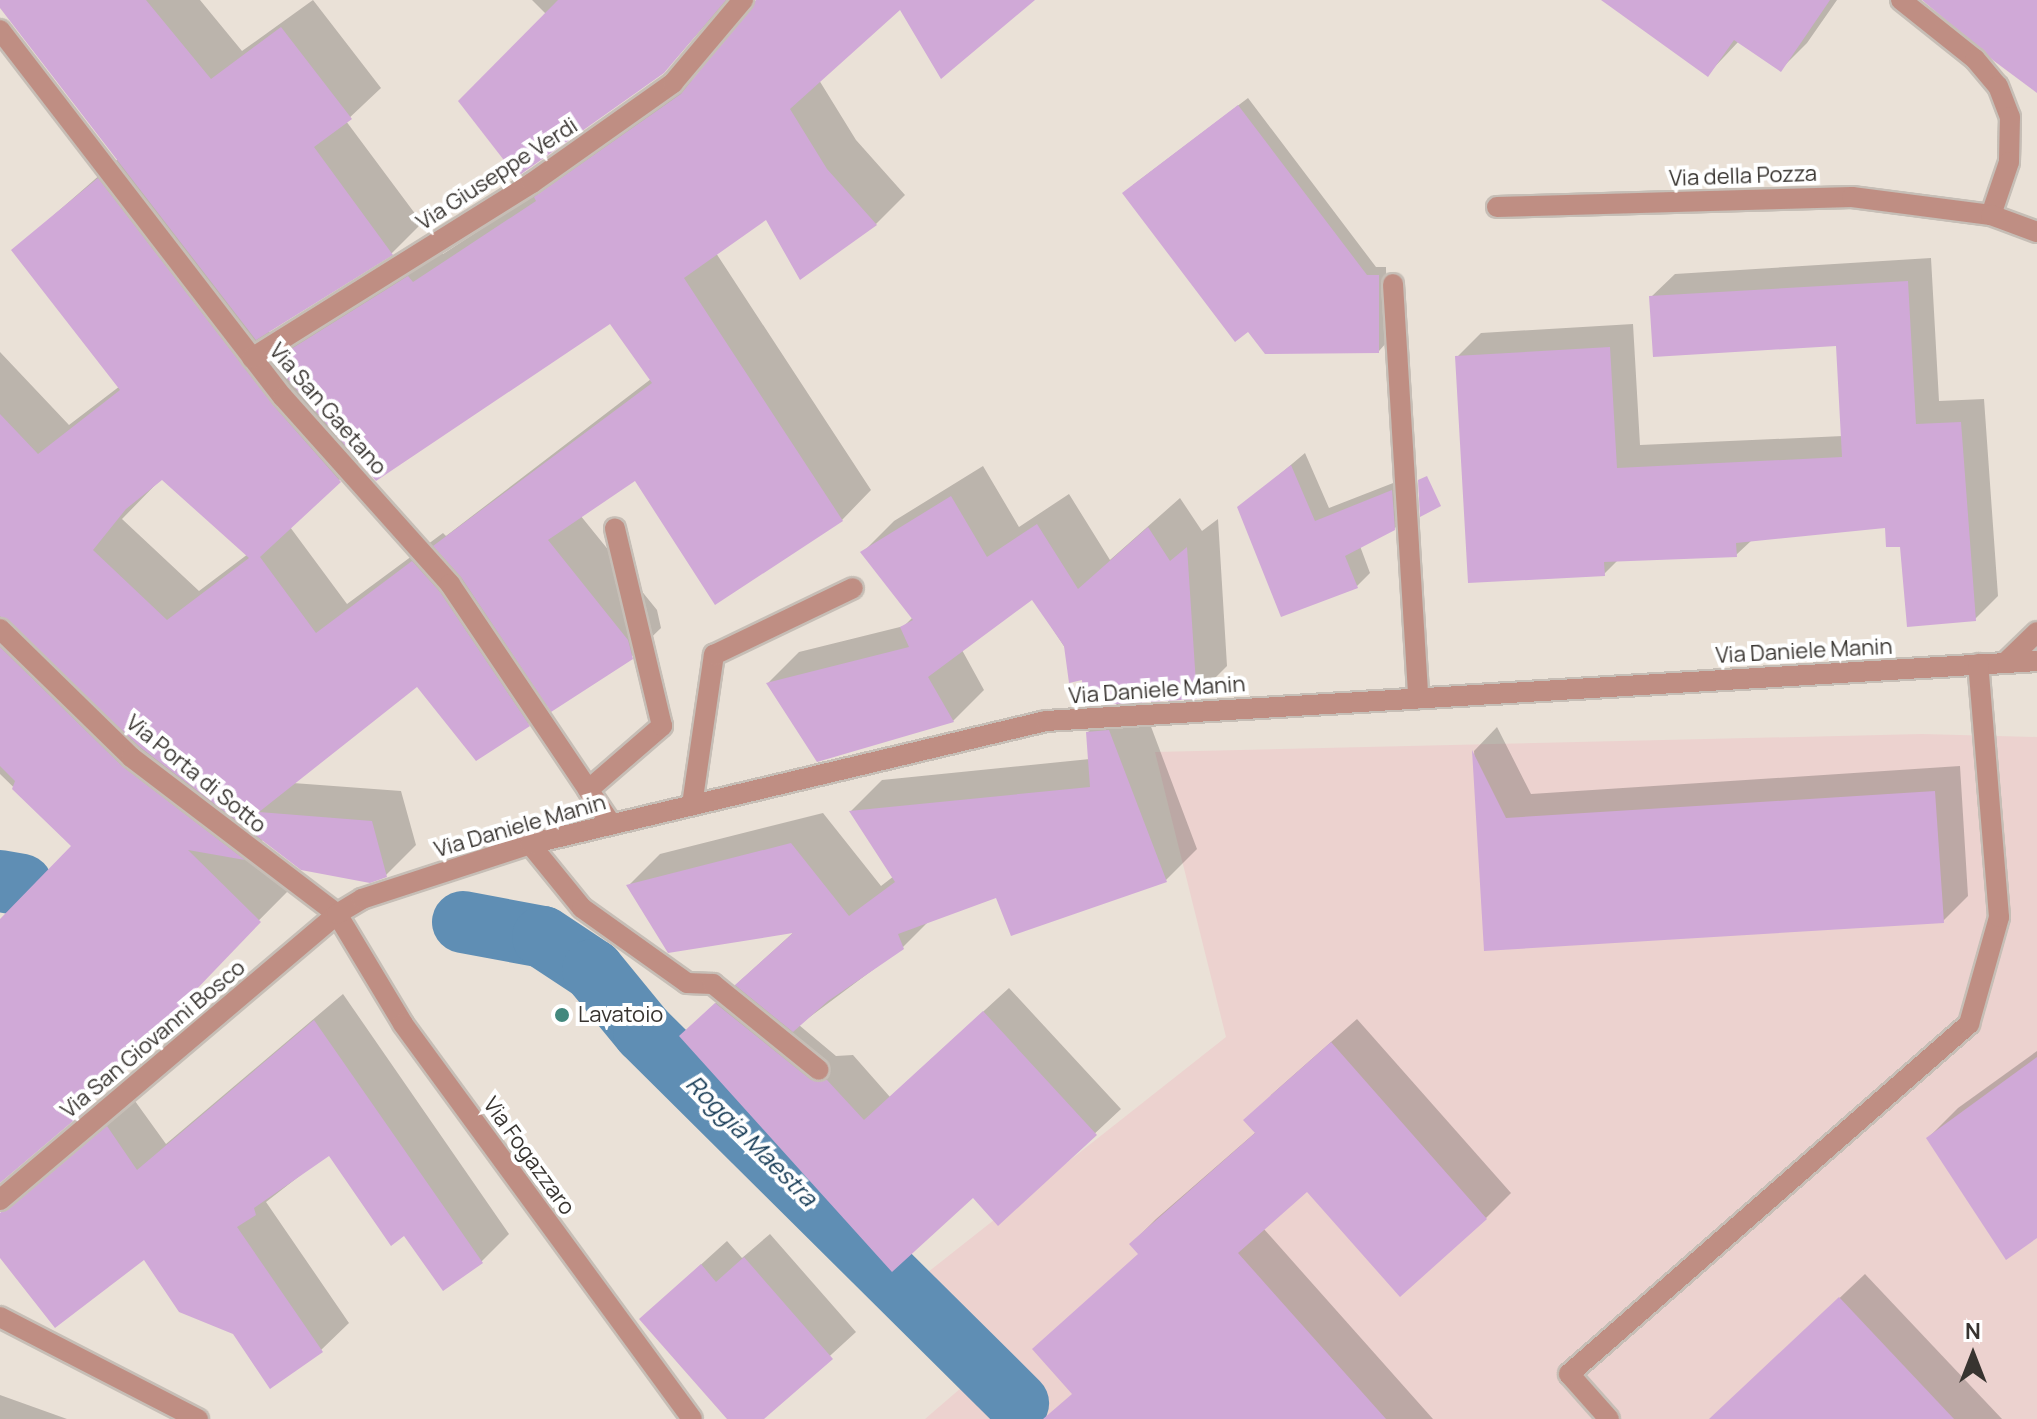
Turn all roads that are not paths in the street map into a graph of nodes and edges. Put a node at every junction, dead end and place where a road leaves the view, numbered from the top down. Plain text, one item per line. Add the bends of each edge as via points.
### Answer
1 (743, 0) edge
2 (1901, 0) edge
3 (0, 30) edge
4 (1497, 207) dead end
5 (1991, 215) junction
6 (2037, 232) edge
7 (1393, 284) dead end
8 (252, 358) junction
9 (615, 529) dead end
10 (853, 588) dead end
11 (0, 629) edge
12 (2037, 632) edge
13 (2037, 661) edge
14 (2006, 662) junction
15 (1978, 664) junction
16 (1418, 698) junction
17 (588, 790) junction
18 (692, 805) junction
19 (611, 824) junction
20 (530, 844) junction
21 (337, 914) junction
22 (819, 1070) dead end
23 (0, 1200) edge
24 (0, 1317) edge
25 (198, 1419) edge
26 (692, 1419) edge
27 (1609, 1419) edge

1 - 8 street, Via Giuseppe Verdi via 673,83 532,183
2 - 5 street via 1975,59 2002,96 2010,117 2009,162
3 - 8 street, Via San Gaetano
4 - 5 street, Via della Pozza via 1852,197
5 - 6 street, Via della Pozza
7 - 16 street
8 - 17 street, Via San Gaetano via 450,584
9 - 17 street via 662,726
10 - 18 street via 714,655
11 - 21 street, Via Porta di Sotto via 131,757
12 - 14 street
13 - 14 street, Via Daniele Manin
14 - 15 street, Via Daniele Manin
15 - 16 street, Via Daniele Manin
15 - 27 street via 1999,917 1969,1024 1569,1374
16 - 18 street, Via Daniele Manin via 1046,721
17 - 19 street, Via San Gaetano
18 - 19 street, Via Daniele Manin
19 - 20 street, Via Daniele Manin
20 - 21 street, Via Daniele Manin via 362,899
20 - 22 street via 582,908 687,983 713,984
21 - 23 street, Via San Giovanni Bosco
21 - 26 street, Via Fogazzaro via 403,1024
24 - 25 street

